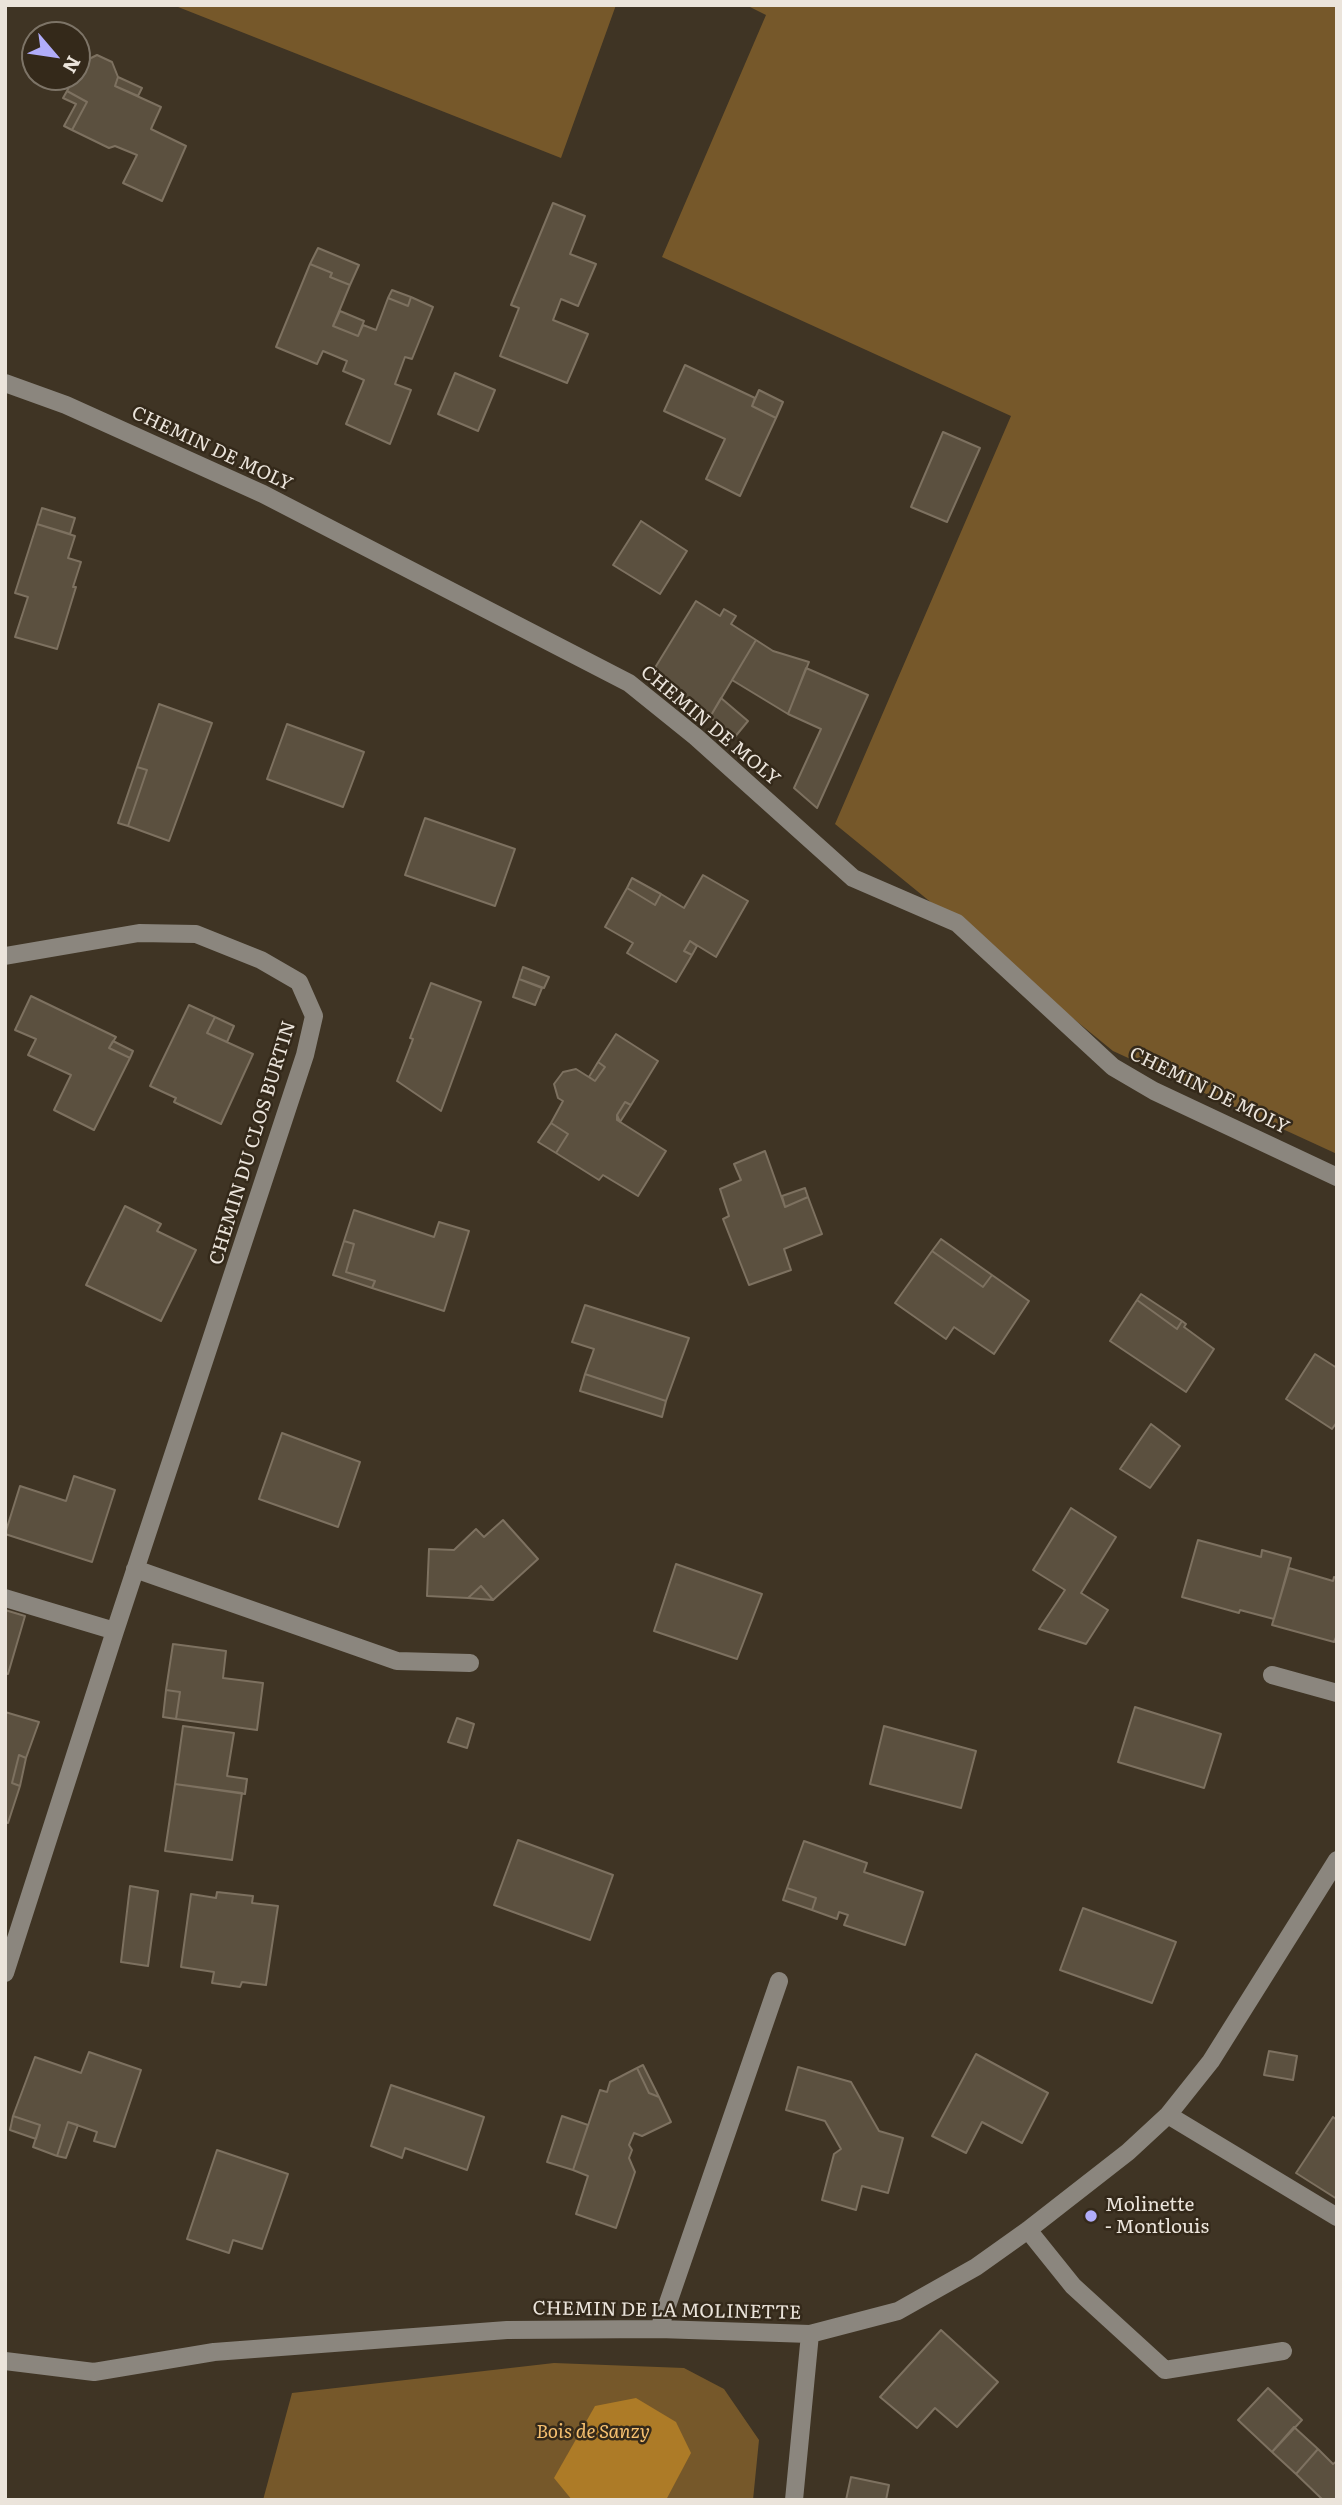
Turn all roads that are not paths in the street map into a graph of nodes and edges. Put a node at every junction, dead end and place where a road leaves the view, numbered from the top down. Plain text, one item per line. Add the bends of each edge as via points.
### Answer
1 (5, 383) edge
2 (5, 956) edge
3 (1337, 1177) edge
4 (135, 1569) junction
5 (5, 1598) edge
6 (115, 1631) junction
7 (470, 1662) dead end
8 (1272, 1675) dead end
9 (1337, 1693) edge
10 (1337, 1860) edge
11 (5, 1973) edge
12 (779, 1981) dead end
13 (1168, 2115) junction
14 (1337, 2217) edge
15 (1028, 2230) junction
16 (659, 2329) junction
17 (810, 2334) junction
18 (1283, 2351) dead end
19 (5, 2361) edge
20 (794, 2500) edge

1 - 3 street, CHEMIN DE MOLY via 66,405 262,494 629,683 853,878 957,923 1113,1067
2 - 4 street, CHEMIN DU CLOS BURTIN via 139,933 196,934 261,960 299,982 314,1016
4 - 6 street, CHEMIN DU CLOS BURTIN
4 - 7 street via 397,1661
5 - 6 street
6 - 11 street, CHEMIN DU CLOS BURTIN
8 - 9 street
10 - 13 street, CHEMIN DE LA MOLINETTE via 1211,2061
12 - 16 street
13 - 14 street
13 - 15 street, CHEMIN DE LA MOLINETTE
15 - 17 street, CHEMIN DE LA MOLINETTE via 976,2267 898,2311
15 - 18 street via 1073,2286 1165,2370
16 - 17 street, CHEMIN DE LA MOLINETTE
16 - 19 street, CHEMIN DE LA MOLINETTE via 507,2330 214,2353 94,2372
17 - 20 street

